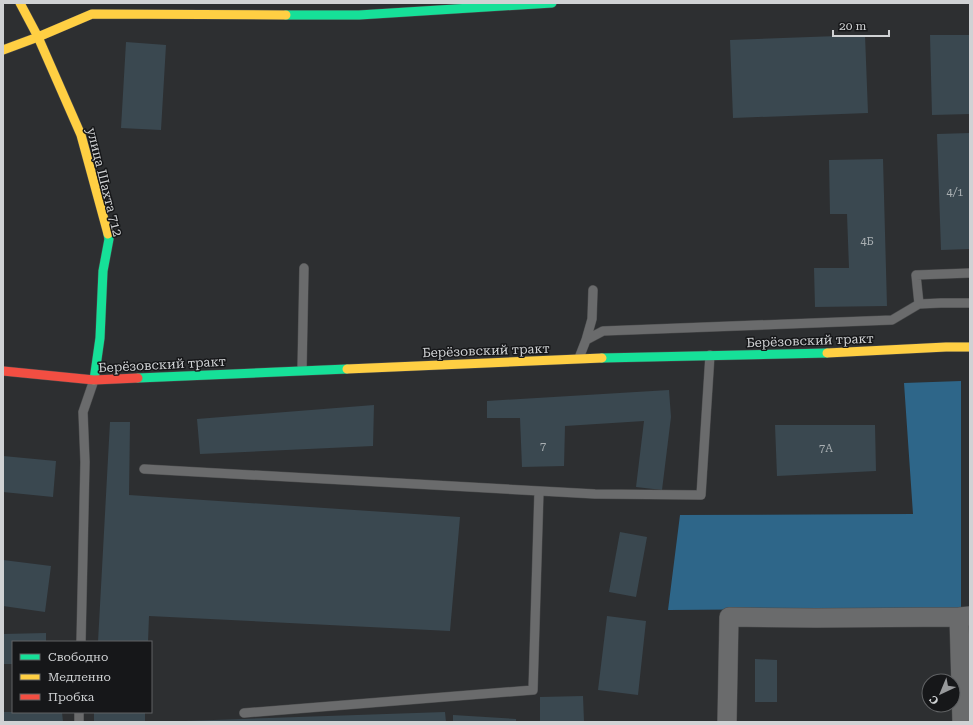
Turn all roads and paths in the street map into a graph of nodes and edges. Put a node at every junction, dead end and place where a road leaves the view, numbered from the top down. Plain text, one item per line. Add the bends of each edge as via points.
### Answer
1 (20, 3) edge
2 (552, 3) edge
3 (95, 9) edge
4 (38, 37) junction
5 (3, 50) edge
6 (304, 268) dead end
7 (970, 273) edge
8 (593, 290) dead end
9 (970, 303) edge
10 (918, 304) junction
11 (586, 340) junction
12 (970, 347) edge
13 (710, 355) junction
14 (578, 359) junction
15 (302, 370) junction
16 (3, 371) edge
17 (94, 380) junction
18 (144, 469) dead end
19 (539, 491) junction
20 (965, 617) edge
21 (81, 641) edge
22 (244, 713) dead end
23 (727, 722) edge
24 (962, 722) edge

1 - 4 main road, улица Шахта 712
2 - 3 main road via 359,15
3 - 4 main road
4 - 5 main road
4 - 17 main road, улица Шахта 712 via 81,135 108,239
6 - 15 lane
7 - 10 lane via 916,275
8 - 11 lane via 592,319
9 - 10 lane
10 - 11 lane via 892,320 603,331
11 - 14 lane
12 - 13 main road, Берёзовский тракт
13 - 14 main road, Берёзовский тракт
13 - 19 lane via 701,495
14 - 15 main road, Берёзовский тракт
15 - 17 main road, Берёзовский тракт
16 - 17 main road, Берёзовский тракт
17 - 21 lane via 83,412 85,462
18 - 19 lane
19 - 22 lane via 533,690
20 - 23 street via 729,617
20 - 24 street

